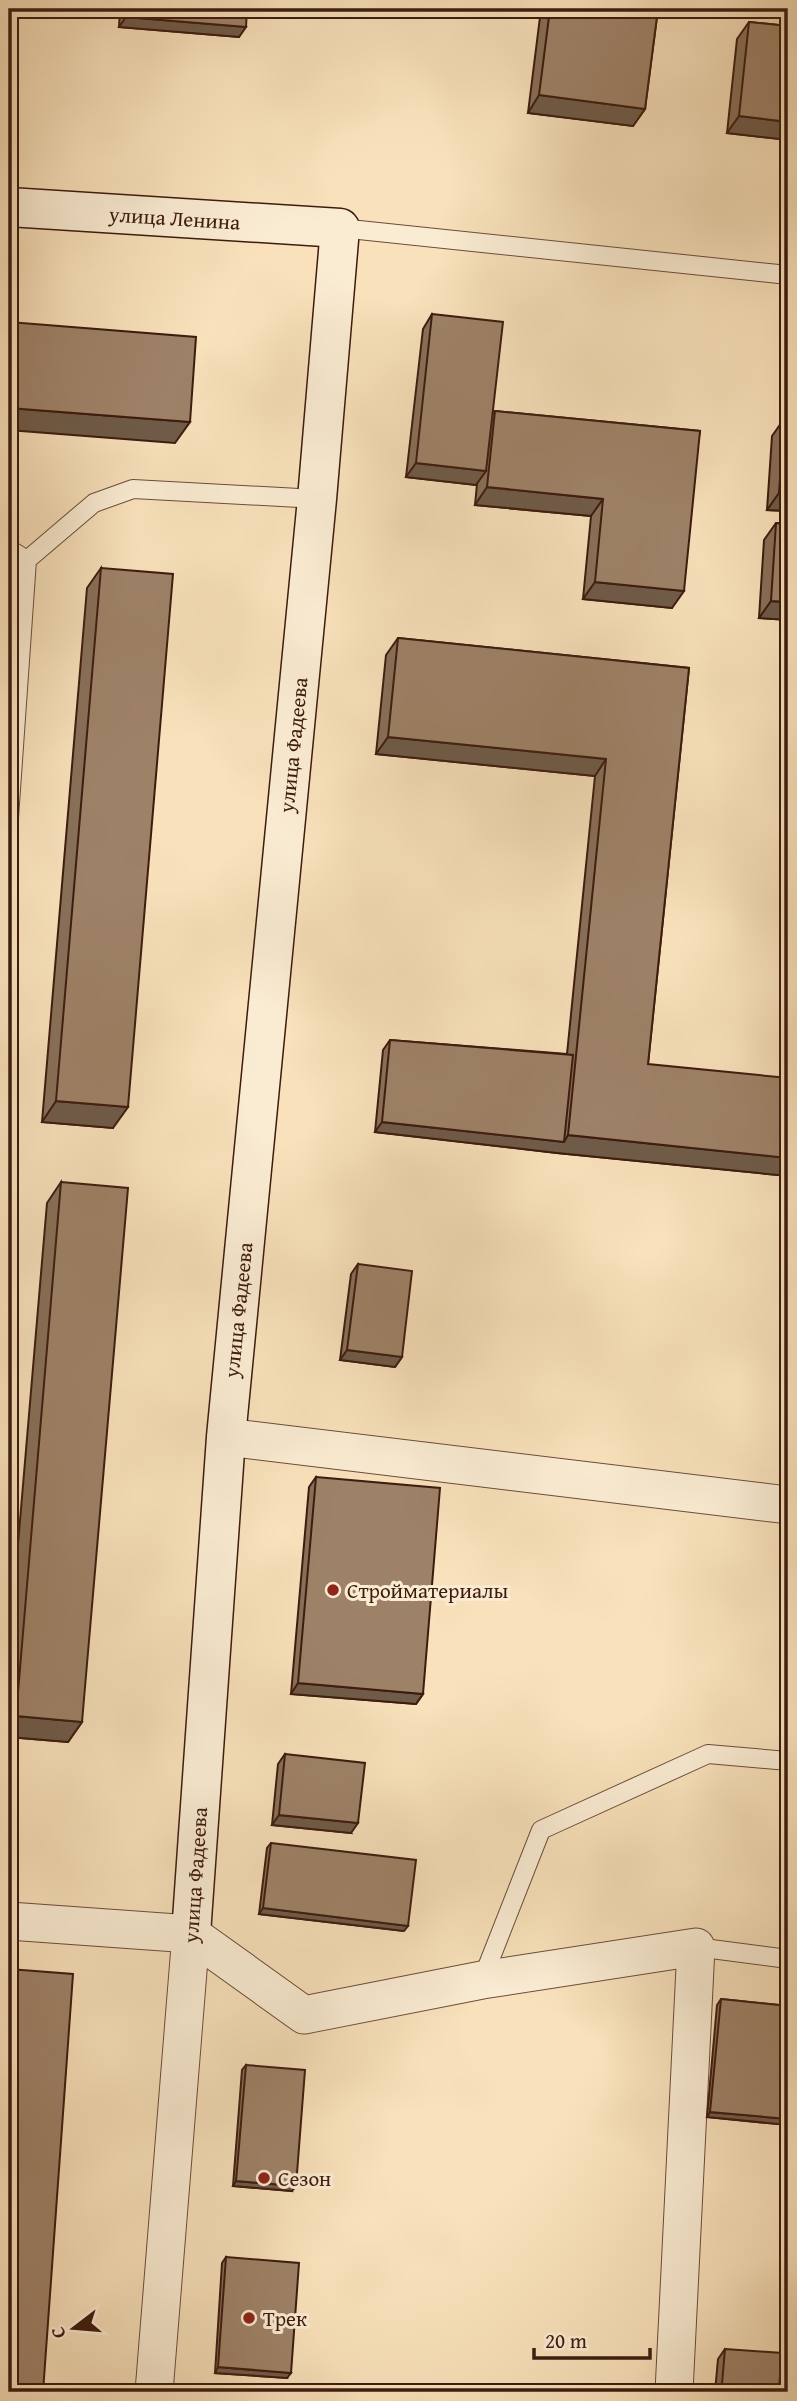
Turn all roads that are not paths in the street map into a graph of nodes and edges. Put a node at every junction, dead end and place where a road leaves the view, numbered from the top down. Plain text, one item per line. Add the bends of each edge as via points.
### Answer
1 (9, 207) edge
2 (340, 228) junction
3 (788, 275) edge
4 (317, 499) junction
5 (9, 549) edge
6 (27, 560) junction
7 (9, 818) edge
8 (226, 1437) junction
9 (788, 1506) edge
10 (788, 1761) edge
11 (9, 1921) edge
12 (191, 1934) junction
13 (696, 1947) junction
14 (788, 1959) edge
15 (482, 1980) junction
16 (154, 2392) edge
17 (674, 2392) edge

1 - 2 street, улица Ленина
2 - 3 lane
2 - 4 street, улица Фадеева
4 - 6 lane via 134,489 94,503
4 - 8 street, улица Фадеева
5 - 6 lane
6 - 7 lane
8 - 9 street
8 - 12 street, улица Фадеева
10 - 15 lane via 708,1754 541,1830
11 - 12 street
12 - 15 street via 304,2015
12 - 16 street, улица Фадеева
13 - 14 lane
13 - 15 street
13 - 17 street

